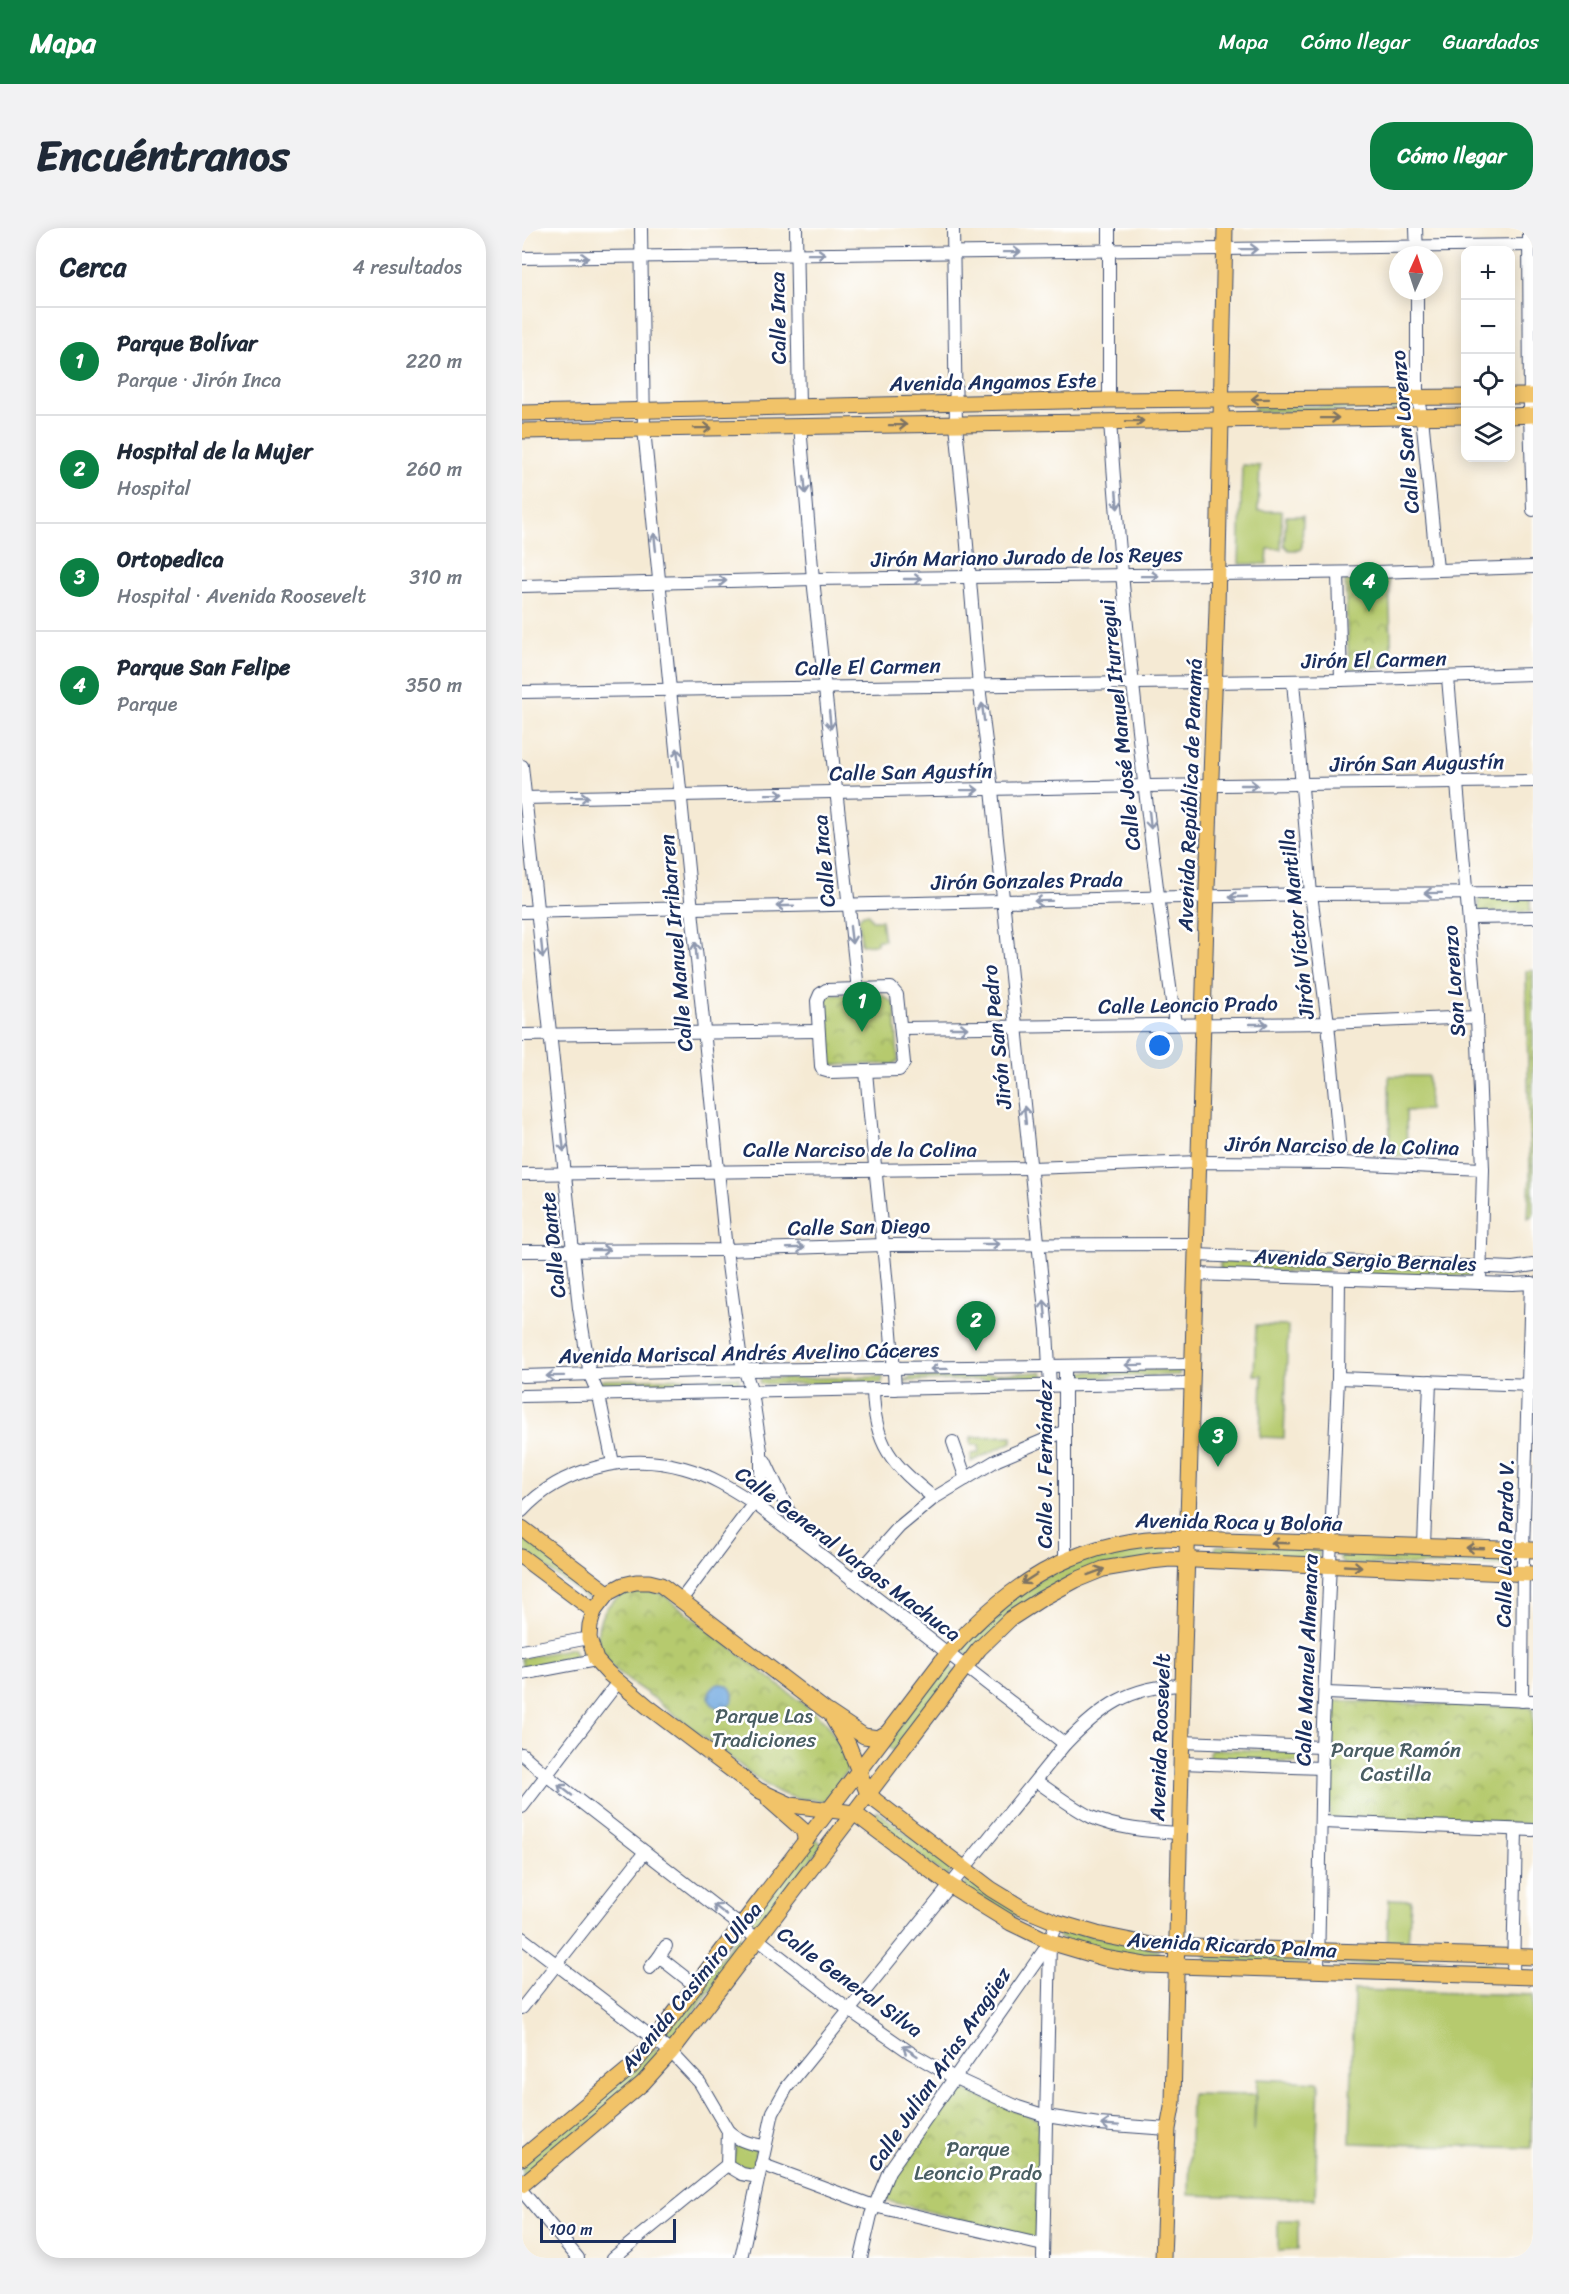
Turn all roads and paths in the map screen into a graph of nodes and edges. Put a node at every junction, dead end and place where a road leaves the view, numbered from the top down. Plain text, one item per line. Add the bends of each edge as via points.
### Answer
1 (641, 228) edge
2 (796, 228) edge
3 (953, 228) edge
4 (1109, 228) edge
5 (1225, 228) edge
6 (1416, 228) edge
7 (1529, 228) edge
8 (1529, 245) junction
9 (1417, 246) edge
10 (1224, 249) junction
11 (1109, 250) junction
12 (1443, 250) edge
13 (1389, 251) edge
14 (953, 252) junction
15 (796, 255) junction
16 (642, 257) junction
17 (522, 258) edge
18 (1417, 300) edge
19 (1515, 396) edge
20 (1532, 396) edge
21 (1417, 397) junction
22 (1461, 397) edge
23 (1221, 399) junction
24 (1109, 400) junction
25 (956, 403) junction
26 (799, 407) junction
27 (643, 410) junction
28 (522, 412) edge
29 (1532, 415) edge
30 (1461, 416) edge
31 (1515, 416) edge
32 (1422, 417) junction
33 (1221, 420) junction
34 (1110, 421) junction
35 (956, 424) junction
36 (800, 426) junction
37 (644, 429) junction
38 (522, 431) edge
39 (1533, 510) edge
40 (1533, 567) edge
41 (1437, 569) junction
42 (1338, 573) junction
43 (1218, 574) junction
44 (1124, 576) junction
45 (813, 579) junction
46 (969, 579) junction
47 (659, 582) junction
48 (522, 586) edge
49 (1533, 674) edge
50 (1448, 678) junction
51 (1341, 680) junction
52 (1134, 681) junction
53 (1215, 681) junction
54 (1293, 681) junction
55 (980, 686) junction
56 (826, 687) junction
57 (671, 690) junction
58 (522, 692) edge
59 (522, 766) edge
60 (1456, 781) junction
61 (1533, 781) edge
62 (1211, 785) junction
63 (1302, 785) junction
64 (1146, 786) junction
65 (992, 790) junction
66 (837, 793) junction
67 (682, 796) junction
68 (524, 798) edge
69 (1533, 892) edge
70 (1467, 893) junction
71 (1311, 894) junction
72 (1207, 897) junction
73 (1158, 898) junction
74 (1003, 902) junction
75 (848, 904) junction
76 (693, 908) junction
77 (522, 912) edge
78 (538, 912) junction
79 (1533, 917) edge
80 (1470, 918) junction
81 (858, 990) junction
82 (1477, 1017) junction
83 (1328, 1023) junction
84 (1175, 1024) junction
85 (1203, 1024) junction
86 (901, 1028) junction
87 (1016, 1028) junction
88 (819, 1031) junction
89 (704, 1033) junction
90 (522, 1035) edge
91 (550, 1035) junction
92 (866, 1071) junction
93 (1199, 1162) junction
94 (1341, 1163) junction
95 (1030, 1168) junction
96 (1484, 1169) junction
97 (719, 1170) junction
98 (874, 1170) junction
99 (566, 1172) junction
100 (522, 1174) edge
101 (1038, 1244) junction
102 (884, 1245) junction
103 (1196, 1249) junction
104 (572, 1250) junction
105 (726, 1250) junction
106 (522, 1251) edge
107 (1533, 1265) edge
108 (1481, 1266) junction
109 (1195, 1274) junction
110 (1339, 1279) junction
111 (1480, 1283) junction
112 (1532, 1283) edge
113 (1192, 1364) junction
114 (1049, 1367) junction
115 (1065, 1367) junction
116 (744, 1370) junction
117 (894, 1370) junction
118 (590, 1375) junction
119 (525, 1376) edge
120 (1338, 1378) junction
121 (1430, 1381) junction
122 (1192, 1383) junction
123 (1531, 1385) edge
124 (1050, 1386) junction
125 (1065, 1386) junction
126 (873, 1389) junction
127 (895, 1389) junction
128 (752, 1392) junction
129 (527, 1396) edge
130 (599, 1396) junction
131 (1063, 1437) junction
132 (953, 1442) dead end
133 (761, 1451) junction
134 (613, 1463) junction
135 (966, 1479) junction
136 (934, 1498) junction
137 (754, 1503) junction
138 (522, 1511) edge
139 (522, 1528) edge
140 (1188, 1538) junction
141 (1330, 1545) junction
142 (1424, 1546) junction
143 (1528, 1550) edge
144 (822, 1556) junction
145 (522, 1557) edge
146 (1187, 1560) junction
147 (1065, 1561) junction
148 (1330, 1565) junction
149 (1528, 1574) edge
150 (852, 1580) junction
151 (608, 1593) junction
152 (681, 1600) junction
153 (594, 1611) junction
154 (589, 1638) junction
155 (522, 1651) edge
156 (948, 1653) junction
157 (596, 1660) junction
158 (966, 1666) junction
159 (522, 1674) edge
160 (618, 1682) junction
161 (1183, 1685) junction
162 (1326, 1693) junction
163 (1527, 1701) edge
164 (825, 1710) junction
165 (885, 1736) junction
166 (1181, 1742) junction
167 (1065, 1744) junction
168 (1322, 1747) junction
169 (901, 1751) junction
170 (522, 1754) edge
171 (1181, 1763) junction
172 (1322, 1768) junction
173 (859, 1770) junction
174 (546, 1775) junction
175 (1036, 1781) junction
176 (758, 1790) junction
177 (868, 1794) junction
178 (522, 1807) edge
179 (829, 1810) junction
180 (854, 1813) junction
181 (1322, 1822) junction
182 (1516, 1830) junction
183 (1533, 1830) edge
184 (1179, 1833) junction
185 (807, 1839) junction
186 (825, 1851) junction
187 (645, 1852) junction
188 (964, 1869) junction
189 (951, 1886) junction
190 (1056, 1922) junction
191 (741, 1926) junction
192 (522, 1938) edge
193 (758, 1939) junction
194 (1050, 1942) junction
195 (1178, 1947) junction
196 (1318, 1950) junction
197 (1513, 1956) junction
198 (1533, 1957) edge
199 (556, 1965) junction
200 (1177, 1967) junction
201 (650, 1968) dead end
202 (1318, 1971) junction
203 (1512, 1976) junction
204 (1533, 1977) edge
205 (696, 1986) junction
206 (522, 2008) edge
207 (849, 2010) junction
208 (655, 2039) junction
209 (671, 2052) junction
210 (953, 2077) junction
211 (1173, 2110) junction
212 (1046, 2116) junction
213 (1168, 2128) junction
214 (728, 2131) junction
215 (765, 2146) junction
216 (522, 2158) edge
217 (727, 2164) junction
218 (761, 2164) junction
219 (758, 2177) junction
220 (522, 2185) edge
221 (522, 2191) edge
222 (874, 2206) junction
223 (1043, 2245) junction
224 (578, 2258) edge
225 (613, 2258) edge
226 (741, 2258) edge
227 (861, 2258) edge
228 (1043, 2258) edge
229 (1163, 2258) edge
230 (1172, 2258) edge

1 - 16 street, Calle Manuel Irribarren
2 - 15 street, Calle Inca
3 - 14 street
4 - 11 street
5 - 10 main road, Avenida República de Panamá
6 - 9 street
7 - 8 street
8 - 12 street
8 - 20 street
10 - 11 street
10 -> 13 street
10 - 23 main road, Avenida República de Panamá
14 -> 11 street
11 - 24 street
15 -> 14 street
14 - 25 street
15 - 16 street
15 - 26 street, Calle Inca
17 -> 16 street
16 - 27 street, Calle Manuel Irribarren
18 - 21 street, Calle San Lorenzo
19 - 20 main road
20 - 29 street
21 - 22 main road, Avenida Angamos Este
21 -> 23 main road, Avenida Angamos Este
21 - 32 street, Calle San Lorenzo
23 - 24 main road, Avenida Angamos Este
23 - 33 main road, Avenida República de Panamá
24 - 25 main road, Avenida Angamos Este
25 - 26 main road, Avenida Angamos Este
25 - 35 street, Jirón San Pedro
26 - 27 main road, Avenida Angamos Este
27 - 28 main road, Avenida Angamos Este
27 - 37 street, Calle Manuel Irribarren
29 - 31 main road
29 - 39 street
30 - 32 main road, Avenida Angamos Este
33 -> 32 main road, Avenida Angamos Este
32 - 41 street, Calle San Lorenzo
34 -> 33 main road, Avenida Angamos Este
33 - 43 main road, Avenida República de Panamá
34 - 35 main road, Avenida Angamos Este
34 -> 44 street, Calle José Manuel Iturregui
36 -> 35 main road, Avenida Angamos Este
35 - 46 street, Jirón San Pedro
37 -> 36 main road, Avenida Angamos Este
36 -> 45 street, Calle Inca
37 - 38 main road, Avenida Angamos Este
47 -> 37 street, Calle Manuel Irribarren
40 - 41 street, Jirón Mariano Jurado de los Reyes
41 - 42 street, Jirón Mariano Jurado de los Reyes
42 - 43 street, Jirón Mariano Jurado de los Reyes
42 - 51 street
44 -> 43 street, Jirón Mariano Jurado de los Reyes
43 - 53 main road, Avenida República de Panamá
44 - 46 street, Jirón Mariano Jurado de los Reyes
44 - 52 street, Calle José Manuel Iturregui
45 -> 46 street, Jirón Mariano Jurado de los Reyes
47 -> 45 street, Jirón Mariano Jurado de los Reyes
45 - 56 street, Calle Inca
46 - 55 street, Jirón San Pedro
47 - 48 street, Jirón Mariano Jurado de los Reyes
47 - 57 street, Calle Manuel Irribarren
49 - 50 street, Jirón El Carmen
50 - 51 street, Jirón El Carmen
50 - 60 street, San Lorenzo
51 - 54 street, Jirón El Carmen
52 - 53 street, Calle El Carmen
52 - 55 street, Calle El Carmen
52 - 64 street, Calle José Manuel Iturregui
53 - 54 street, Jirón El Carmen
53 - 62 main road, Avenida República de Panamá
54 - 63 street, Jirón Víctor Mantilla
55 - 56 street, Calle El Carmen
65 -> 55 street, Jirón San Pedro
56 - 57 street, Calle El Carmen
56 -> 66 street, Calle Inca
57 - 58 street, Calle El Carmen
67 -> 57 street, Calle Manuel Irribarren
59 - 68 street, Calle Dante
60 - 61 street, Jirón San Augustín
60 - 63 street, Jirón San Augustín
60 - 70 street, San Lorenzo
62 -> 63 street, Calle San Agustín
62 - 64 street, Calle San Agustín
62 - 72 main road, Avenida República de Panamá
63 - 71 street, Jirón Víctor Mantilla
64 - 65 street, Calle San Agustín
64 -> 73 street, Calle José Manuel Iturregui
66 -> 65 street, Calle San Agustín
65 - 74 street, Jirón San Pedro
67 -> 66 street, Calle San Agustín
66 - 75 street, Calle Inca
68 -> 67 street, Calle San Agustín
67 - 76 street, Calle Manuel Irribarren
68 - 78 street, Calle Dante
69 - 70 street, Jirón Gonzales Prada
70 -> 71 street, Jirón Gonzales Prada
70 - 80 street, San Lorenzo
71 -> 72 street, Jirón Gonzales Prada
71 - 83 street, Jirón Víctor Mantilla
72 - 73 street, Jirón Gonzales Prada
72 - 85 main road, Avenida República de Panamá
73 -> 74 street, Jirón Gonzales Prada
73 - 84 street, Calle José Manuel Iturregui
74 - 75 street, Jirón Gonzales Prada
74 - 87 street, Jirón San Pedro
75 -> 76 street, Jirón Gonzales Prada
75 -> 81 street, Calle Inca
76 - 78 street, Jirón Gonzales Prada
89 -> 76 street, Calle Manuel Irribarren
77 - 78 street, Jirón Gonzales Prada
78 -> 91 street, Calle Dante
79 - 80 street
80 - 82 street, San Lorenzo
81 - 86 street via 895,990
81 - 88 street via 826,990 820,994
82 - 83 street, Calle Leoncio Prado
82 - 96 street, San Lorenzo
85 -> 83 street, Calle Leoncio Prado
83 - 94 street, Jirón Víctor Mantilla
84 - 85 street, Calle Leoncio Prado
84 - 87 street, Calle Leoncio Prado
85 - 93 main road, Avenida República de Panamá
86 -> 87 street, Calle Leoncio Prado
86 - 92 street via 902,1068
95 -> 87 street, Jirón San Pedro
88 - 89 street
88 - 92 street via 824,1070
89 - 91 street
89 - 97 street, Calle Manuel Irribarren
90 - 91 street
91 -> 99 street, Calle Dante
92 - 98 street
93 - 94 street, Jirón Narciso de la Colina
93 - 95 street, Calle Narciso de la Colina
93 - 103 main road, Avenida República de Panamá
94 - 96 street, Jirón Narciso de la Colina
95 - 98 street, Calle Narciso de la Colina
95 - 101 street, Jirón San Pedro
96 - 108 street, San Lorenzo
97 - 98 street, Calle Narciso de la Colina
97 - 99 street, Calle Narciso de la Colina
97 - 105 street, Calle Manuel Irribarren
98 - 102 street
99 - 100 street, Calle Narciso de la Colina
99 - 104 street, Calle Dante
102 -> 101 street, Calle San Diego
101 - 103 street, Calle San Diego
114 -> 101 street, Jirón San Pedro
105 -> 102 street, Calle San Diego
102 - 117 street
103 - 108 street, Avenida Sergio Bernales
103 - 109 main road, Avenida República de Panamá
104 -> 105 street, Calle San Diego
104 - 106 street, Calle San Diego
104 - 118 street, Calle Dante
105 - 116 street, Calle Manuel Irribarren
107 - 108 street, Avenida Sergio Bernales
108 - 111 street, San Lorenzo
109 - 110 street, Avenida Sergio Bernales
109 - 113 main road, Avenida República de Panamá
110 - 111 street, Avenida Sergio Bernales
110 - 120 street, Calle Manuel Almenara
111 - 112 street, Avenida Sergio Bernales
112 - 123 street, Calle Lola Pardo V.
113 -> 115 street, Avenida Mariscal Andrés Avelino Cáceres
113 - 122 main road, Avenida Roosevelt
114 - 115 street, Avenida Mariscal Andrés Avelino Cáceres
114 -> 117 street, Avenida Mariscal Andrés Avelino Cáceres
114 - 124 street, Jirón San Pedro
115 - 125 street, Calle J. Fernández
116 - 117 street, Avenida Mariscal Andrés Avelino Cáceres
116 - 118 street, Avenida Mariscal Andrés Avelino Cáceres
116 - 128 street, Calle Manuel Irribarren
117 - 127 street
118 -> 119 street, Avenida Mariscal Andrés Avelino Cáceres
118 - 130 street, Calle Dante
119 - 129 street
120 - 121 street
120 - 141 street, Calle Manuel Almenara
121 - 123 street
121 - 142 street
122 - 125 street, Avenida Mariscal Andrés Avelino Cáceres
122 - 140 main road, Avenida Roosevelt
123 - 143 street, Calle Lola Pardo V.
124 - 125 street, Avenida Mariscal Andrés Avelino Cáceres
124 - 127 street, Avenida Mariscal Andrés Avelino Cáceres
125 - 131 street, Calle J. Fernández
126 - 127 street, Avenida Mariscal Andrés Avelino Cáceres
126 - 128 street, Avenida Mariscal Andrés Avelino Cáceres
126 - 136 street via 877,1429 886,1451 908,1478
128 - 130 street, Avenida Mariscal Andrés Avelino Cáceres
128 - 133 street, Calle Manuel Irribarren
129 - 130 street, Avenida Mariscal Andrés Avelino Cáceres
130 - 134 street, Calle Dante
131 - 135 street via 1050,1437 997,1460
131 - 147 street, Calle J. Fernández
132 - 135 street
133 - 137 street, Calle Manuel Irribarren via 759,1492
133 - 144 street, Calle Manuel Irribarren via 788,1510
134 - 137 street, Calle General Vargas Machuca via 683,1467 725,1484
134 - 138 street, Calle General Vargas Machuca via 570,1477
135 - 136 street
136 - 150 street via 899,1527
137 - 144 street, Calle General Vargas Machuca
137 - 152 street, Calle Manuel Irribarren
139 - 151 main road
141 -> 140 main road, Avenida Roca y Boloña
140 - 146 main road, Avenida Roosevelt
140 - 147 main road, Avenida Roca y Boloña via 1124,1542
141 - 142 main road, Avenida Roca y Boloña
141 - 148 street, Calle Manuel Almenara
143 -> 142 main road, Avenida Roca y Boloña
143 - 149 street, Calle Lola Pardo V.
144 - 150 street, Calle General Vargas Machuca
145 - 153 main road
146 - 148 main road, Avenida Roca y Boloña
158 -> 146 main road, Avenida Roca y Boloña via 1010,1619 1076,1580 1119,1566
146 - 161 main road, Avenida Roosevelt
147 -> 156 main road, Avenida Roca y Boloña via 1016,1587
148 -> 149 main road, Avenida Roca y Boloña
148 - 162 street, Calle Manuel Almenara
149 - 163 street, Calle Lola Pardo V.
150 - 156 street, Calle General Vargas Machuca
151 - 152 main road via 623,1585 649,1582 661,1585
151 - 153 main road
152 - 164 main road
153 - 154 main road
154 - 155 street
154 - 157 main road
156 - 158 street, Calle General Vargas Machuca
156 - 165 main road, Avenida Roca y Boloña
157 - 159 street
157 - 160 main road
158 - 167 street, Calle General Vargas Machuca
158 - 169 main road, Avenida Roca y Boloña
160 - 174 street
160 - 176 main road
161 - 166 main road, Avenida Roosevelt
161 - 167 street via 1128,1694 1089,1720
162 - 163 street
162 - 168 street, Calle Manuel Almenara
164 - 165 main road via 864,1736
164 - 173 main road via 840,1729
165 - 169 main road via 882,1743 887,1752
165 - 173 main road, Avenida Roca y Boloña
166 - 168 street
166 - 171 main road, Avenida Roosevelt
167 - 175 street
168 - 172 street, Calle Manuel Almenara
169 - 177 main road, Avenida Roca y Boloña
170 - 174 street, Calle General Silva
171 - 172 street
171 - 184 main road, Avenida Roosevelt
172 - 181 street, Calle Manuel Almenara
173 - 177 main road
173 - 179 main road, Avenida Casimiro Ulloa
174 - 178 street
187 -> 174 street, Calle General Silva
175 - 184 street via 1092,1817 1117,1826
175 - 188 street
176 - 179 main road via 791,1805
176 - 185 main road via 803,1830
177 - 180 main road, Avenida Casimiro Ulloa
177 - 188 main road, Avenida Ricardo Palma
179 - 180 main road
179 - 185 main road, Avenida Casimiro Ulloa
180 - 186 main road, Avenida Casimiro Ulloa
180 - 189 main road, Avenida Ricardo Palma
181 - 182 street
181 - 196 street, Calle Manuel Almenara
182 - 183 street
182 - 197 street
184 - 195 main road, Avenida Roosevelt
185 - 186 main road via 821,1839
185 - 191 main road, Avenida Casimiro Ulloa
186 - 193 main road, Avenida Casimiro Ulloa
191 -> 187 street, Calle General Silva
187 - 199 street
188 - 189 street
188 - 190 main road, Avenida Ricardo Palma via 1022,1908
189 - 194 main road, Avenida Ricardo Palma
189 - 207 street
190 - 194 street
190 - 195 main road, Avenida Ricardo Palma via 1127,1941
191 - 193 street, Calle General Silva
191 - 205 main road, Avenida Casimiro Ulloa
192 - 199 street
193 - 207 street, Calle General Silva
193 - 209 main road, Avenida Casimiro Ulloa
194 - 200 main road, Avenida Ricardo Palma via 1104,1958
194 - 210 street, Calle Julian Arias Aragüez
194 - 212 street
195 - 196 main road, Avenida Ricardo Palma
195 - 200 main road, Avenida Roosevelt
196 - 197 main road, Avenida Ricardo Palma
196 - 202 street, Calle Manuel Almenara
197 - 198 main road, Avenida Ricardo Palma
197 - 203 street
199 - 206 street
199 - 208 street
200 - 202 main road, Avenida Ricardo Palma
200 - 211 main road, Avenida Roosevelt
201 - 205 street via 663,1951
202 - 203 main road, Avenida Ricardo Palma
203 - 204 main road, Avenida Ricardo Palma
205 - 208 main road, Avenida Casimiro Ulloa
210 -> 207 street, Calle General Silva
207 - 215 street via 779,2099
208 - 209 street
208 - 216 main road, Avenida Casimiro Ulloa via 630,2068
209 - 214 street via 700,2083
209 - 220 main road, Avenida Casimiro Ulloa via 644,2083
210 - 212 street, Calle General Silva
210 - 222 street, Calle Julian Arias Aragüez via 889,2171
211 - 213 main road
211 - 230 main road via 1177,2126
213 -> 212 street, Calle General Silva
212 - 223 street
213 - 229 main road
214 - 215 street via 740,2140
214 - 217 street
215 - 218 street
217 - 219 street via 742,2174
217 - 225 street
218 - 219 street
218 - 222 street
219 - 226 street
221 - 224 street
222 - 223 street
222 - 227 street, Calle Julian Arias Aragüez
223 - 228 street

